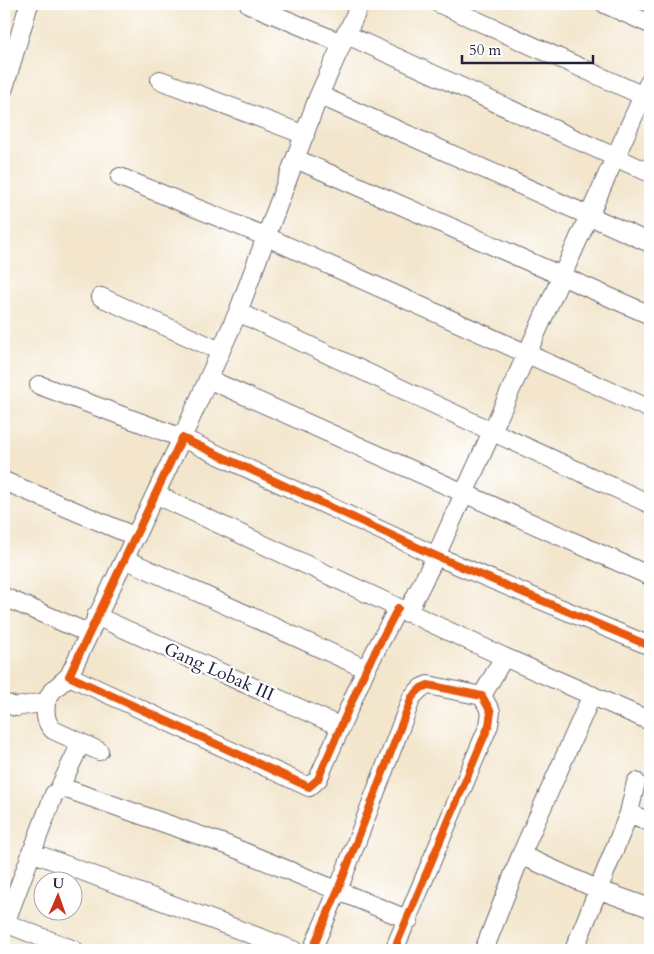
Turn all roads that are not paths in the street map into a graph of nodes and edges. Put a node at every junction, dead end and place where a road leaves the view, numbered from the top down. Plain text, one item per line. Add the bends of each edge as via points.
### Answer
1 (29, 4) edge
2 (249, 4) edge
3 (360, 4) edge
4 (440, 4) edge
5 (605, 4) edge
6 (650, 24) edge
7 (343, 38) junction
8 (160, 80) dead end
9 (4, 88) edge
10 (648, 92) edge
11 (319, 95) junction
12 (305, 135) junction
13 (615, 158) junction
14 (296, 159) junction
15 (650, 173) edge
16 (120, 177) dead end
17 (589, 217) junction
18 (267, 237) junction
19 (650, 243) edge
20 (562, 276) junction
21 (101, 297) dead end
22 (238, 312) junction
23 (650, 315) edge
24 (220, 350) junction
25 (526, 354) junction
26 (208, 379) junction
27 (39, 385) dead end
28 (650, 409) edge
29 (490, 431) junction
30 (182, 438) junction
31 (4, 481) edge
32 (464, 493) junction
33 (157, 495) junction
34 (650, 504) edge
35 (136, 537) junction
36 (436, 556) junction
37 (125, 559) junction
38 (650, 576) edge
39 (4, 597) edge
40 (403, 611) junction
41 (96, 616) junction
42 (88, 633) junction
43 (650, 646) edge
44 (504, 657) junction
45 (366, 670) junction
46 (69, 676) junction
47 (592, 695) junction
48 (482, 696) junction
49 (46, 702) junction
50 (4, 704) edge
51 (650, 721) edge
52 (341, 727) junction
53 (82, 743) junction
54 (99, 750) dead end
55 (636, 782) dead end
56 (59, 790) junction
57 (629, 814) junction
58 (650, 822) edge
59 (31, 852) junction
60 (521, 855) junction
61 (597, 889) junction
62 (338, 890) junction
63 (650, 908) edge
64 (409, 920) junction
65 (4, 925) edge
66 (74, 950) edge
67 (293, 950) edge
68 (312, 950) edge
69 (394, 950) edge
70 (484, 950) edge
71 (574, 950) edge

1 - 9 street
2 - 7 street
3 - 7 street
4 - 10 street
5 - 6 street
7 - 11 street
7 - 13 street
8 - 12 street
10 - 13 street
11 - 12 street
11 - 17 street
12 - 14 street
13 - 15 street
13 - 17 street
14 - 18 street
14 - 20 street
16 - 18 street
17 - 19 street
17 - 20 street
18 - 22 street
18 - 25 street
20 - 23 street
20 - 25 street
21 - 24 street
22 - 24 street
22 - 29 street
24 - 26 street
25 - 28 street
25 - 29 street
26 - 30 street
26 - 32 street
27 - 30 street
29 - 32 street
29 - 34 street
30 - 33 street
30 - 36 street
31 - 35 street
32 - 36 street
32 - 38 street
33 - 35 street
33 - 40 street
35 - 37 street
36 - 40 street
36 - 43 street
37 - 41 street
37 - 45 street
39 - 42 street
40 - 44 street
40 - 45 street
41 - 42 street
41 - 52 street, Gang Lobak III
42 - 46 street
44 - 47 street
44 - 48 street
45 - 52 street
46 - 49 street via 52,691
46 - 52 street via 307,787 318,779
47 - 51 street
47 - 60 street
48 - 62 street via 428,685 412,697
48 - 64 street via 491,712 489,725
49 - 50 street via 16,707
49 - 53 street via 48,725
53 - 54 street
53 - 56 street
55 - 57 street
56 - 59 street via 54,794
56 - 62 street via 69,789
57 - 58 street
57 - 61 street
59 - 65 street
59 - 67 street
60 - 61 street
60 - 70 street
61 - 63 street
61 - 71 street
62 - 64 street
62 - 68 street
64 - 69 street
65 - 66 street

